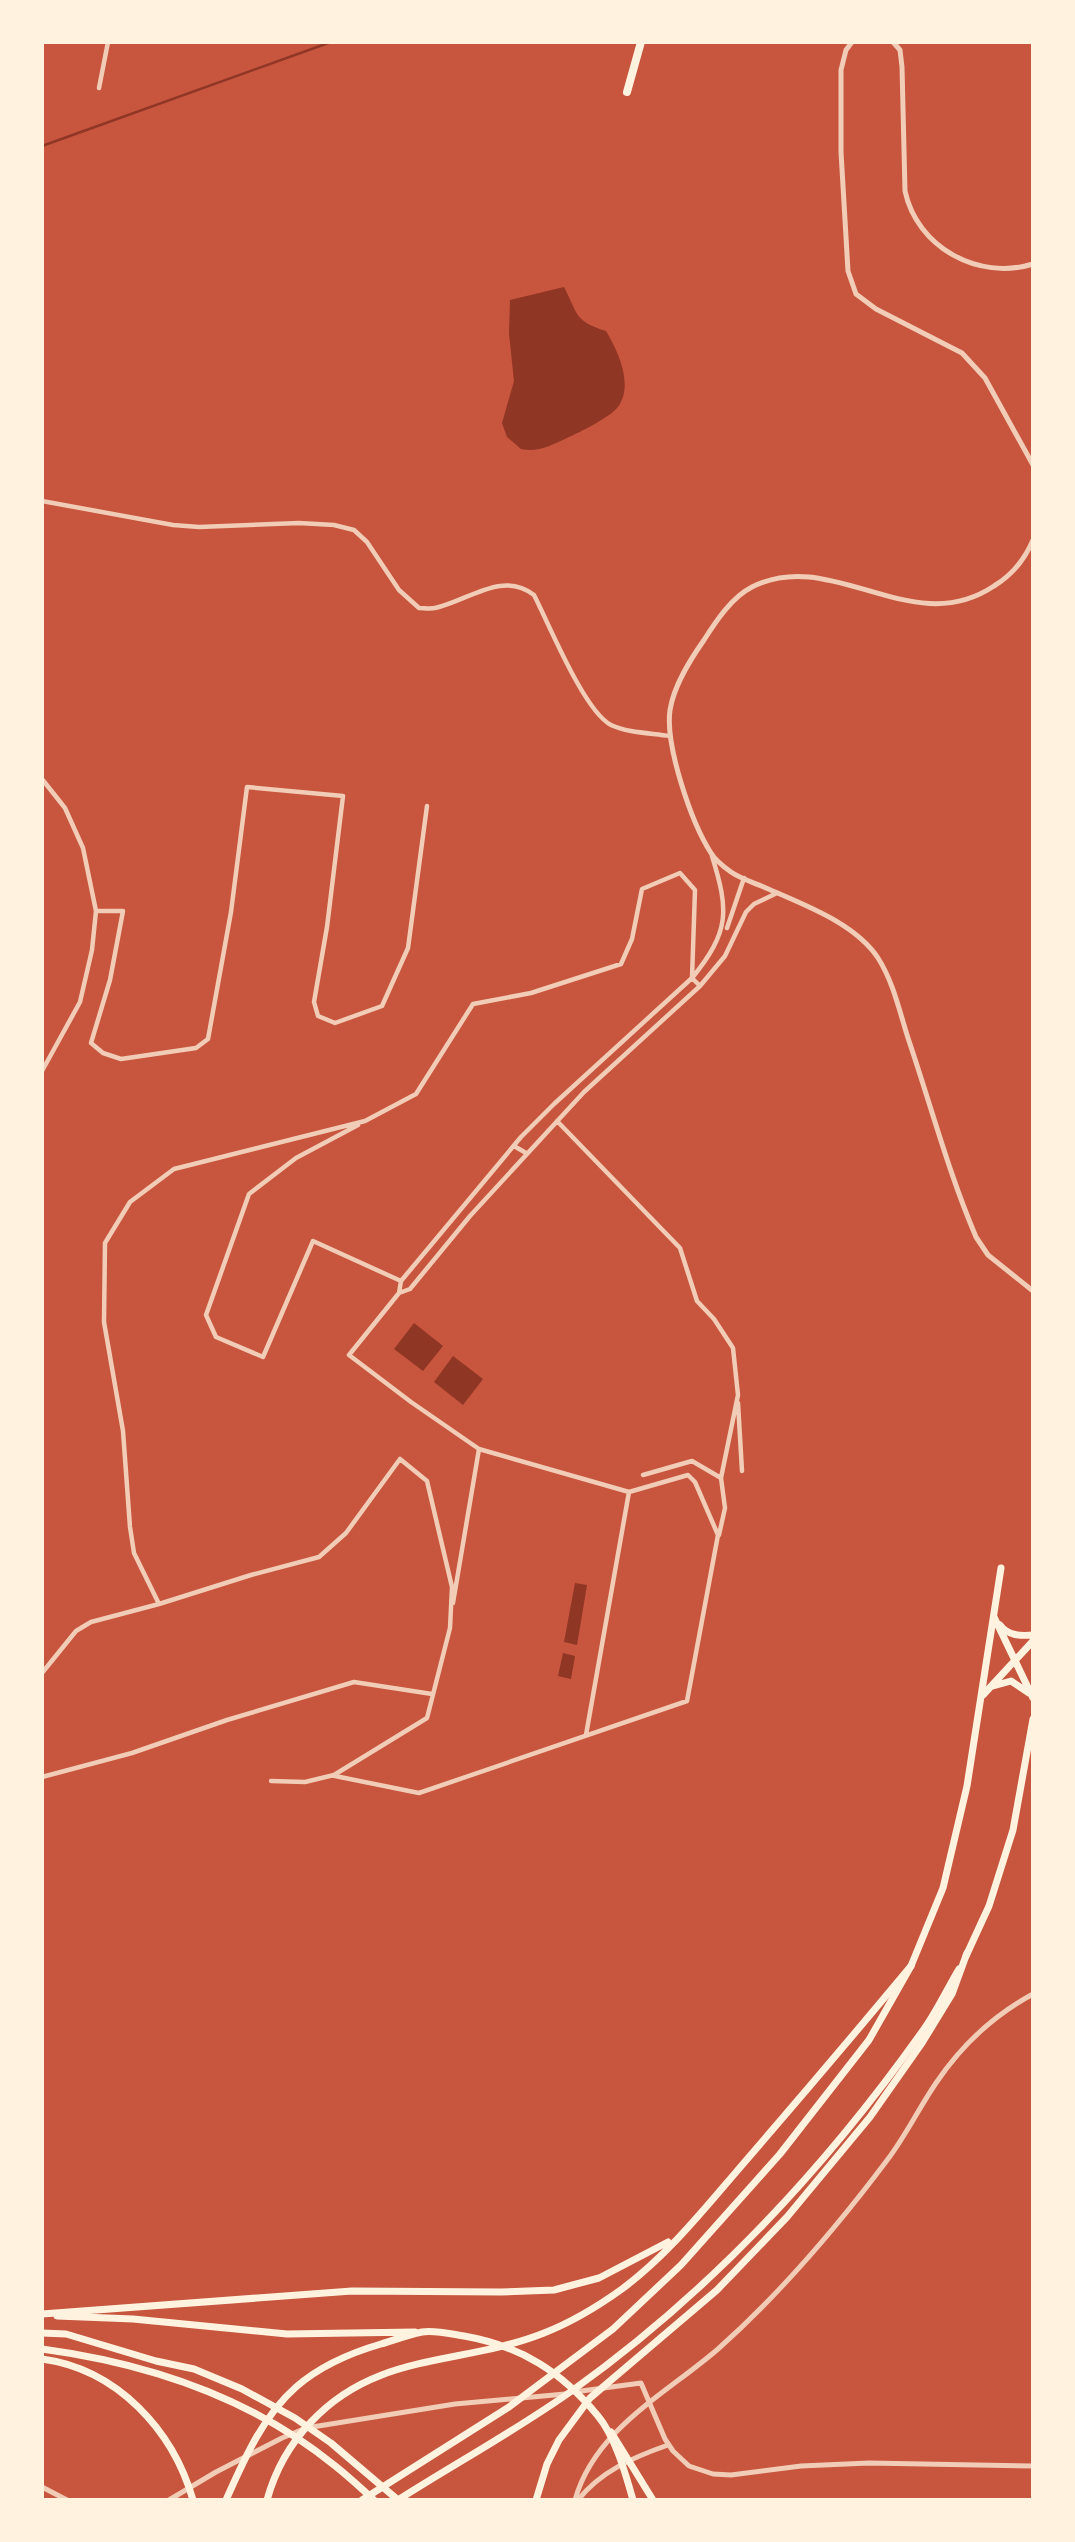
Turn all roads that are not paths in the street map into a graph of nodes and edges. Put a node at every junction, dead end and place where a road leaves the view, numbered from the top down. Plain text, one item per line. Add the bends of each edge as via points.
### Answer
1 (108, 42) edge
2 (641, 42) edge
3 (852, 42) edge
4 (893, 42) edge
5 (100, 88) dead end
6 (627, 92) dead end
7 (1033, 264) edge
8 (1033, 464) edge
9 (42, 501) edge
10 (1033, 540) edge
11 (670, 736) junction
12 (42, 779) edge
13 (427, 806) dead end
14 (711, 855) junction
15 (744, 878) junction
16 (777, 893) junction
17 (96, 911) junction
18 (725, 928) junction
19 (737, 932) junction
20 (692, 978) junction
21 (700, 986) junction
22 (600, 1061) junction
23 (608, 1070) junction
24 (42, 1072) edge
25 (365, 1121) junction
26 (557, 1121) junction
27 (514, 1146) junction
28 (526, 1153) junction
29 (401, 1281) junction
30 (1033, 1291) edge
31 (399, 1293) junction
32 (738, 1395) junction
33 (479, 1449) junction
34 (742, 1471) dead end
35 (643, 1475) dead end
36 (721, 1478) junction
37 (629, 1492) junction
38 (718, 1535) junction
39 (1002, 1568) dead end
40 (159, 1604) junction
41 (994, 1616) junction
42 (450, 1628) junction
43 (1033, 1635) edge
44 (1033, 1641) edge
45 (1015, 1660) junction
46 (42, 1673) edge
47 (432, 1694) junction
48 (982, 1695) junction
49 (1033, 1698) edge
50 (1033, 1718) edge
51 (586, 1735) junction
52 (334, 1775) junction
53 (42, 1777) edge
54 (271, 1781) dead end
55 (967, 1952) junction
56 (911, 1965) junction
57 (1033, 1994) edge
58 (697, 2217) junction
59 (42, 2315) edge
60 (423, 2332) junction
61 (42, 2333) edge
62 (42, 2349) edge
63 (42, 2359) edge
64 (600, 2418) junction
65 (668, 2445) junction
66 (250, 2448) junction
67 (1033, 2466) edge
68 (42, 2487) edge
69 (67, 2500) edge
70 (169, 2500) edge
71 (193, 2500) edge
72 (226, 2500) edge
73 (231, 2500) edge
74 (267, 2500) edge
75 (362, 2500) edge
76 (374, 2500) edge
77 (398, 2500) edge
78 (536, 2500) edge
79 (576, 2500) edge
80 (632, 2500) edge
81 (653, 2500) edge

1 - 5 street
2 - 6 highway
3 - 8 street via 841,70 841,152 846,259 856,295 962,353 985,379
4 - 7 street via 900,50 902,67 905,191 920,228 971,263
9 - 11 street via 173,525 344,527 367,542 399,590 419,608 436,608 505,584 524,587 534,595 590,706 610,724
10 - 11 street via 1019,564 998,584 943,605 812,577 779,578 752,587 718,620 688,665 672,699
11 - 14 street via 688,800
12 - 17 street via 65,808 83,848
13 - 17 street via 408,948 382,1006 334,1023 318,1016 314,1002 343,796 247,787 211,1027 208,1039 196,1048 121,1059 91,1043 110,980 123,911
14 - 15 street
14 - 18 street
15 - 16 street
15 - 18 street
16 - 19 street via 754,904
16 - 30 street via 853,932 877,957 896,999 976,1237 988,1255
17 - 24 street via 80,1002
18 - 19 street
18 - 20 street
19 - 21 street via 725,956
20 - 21 street
20 - 22 street
20 - 25 street via 695,890 680,873 642,889 632,939 621,964 531,993 472,1004 416,1094
21 - 23 street
22 - 23 street
22 - 27 street
23 - 26 street
25 - 29 street via 296,1158 249,1194 206,1315 216,1337 263,1357 313,1241
25 - 40 street via 174,1169 130,1202 105,1243 104,1322 123,1432 130,1527 134,1553
26 - 28 street
26 - 32 street via 680,1248 697,1301 733,1348
27 - 28 street
27 - 29 street
28 - 31 street via 410,1289
29 - 31 street
31 - 33 street via 349,1355
32 - 34 street
32 - 36 street
33 - 37 street
33 - 42 street
35 - 36 street via 692,1461
36 - 38 street via 725,1508
37 - 38 street via 688,1475
37 - 51 street
38 - 51 street via 687,1701
39 - 41 main road
40 - 42 street via 319,1557 346,1533 400,1459 427,1481 452,1587
40 - 46 street via 91,1622 76,1631
41 - 43 main road via 1004,1630 1018,1636
41 - 45 main road
41 - 48 main road
42 - 47 street
44 - 45 main road
45 - 48 main road
45 - 49 main road
47 - 52 street via 427,1718
47 - 53 street via 354,1682
48 - 49 main road via 995,1684 1011,1681
48 - 56 main road via 943,1888
50 - 55 main road via 1013,1830 989,1906
51 - 52 street via 419,1793
52 - 54 street via 305,1782
55 - 77 main road via 918,2037 849,2128 755,2234 687,2299 572,2390
55 - 78 main road via 951,1994 870,2117 787,2217 717,2290 590,2398 559,2440
56 - 58 main road
56 - 75 main road via 869,2040 780,2154 681,2266 613,2329 530,2392
57 - 79 street via 990,2022 968,2045 937,2082 895,2150 806,2262 734,2335 616,2430 586,2472
58 - 59 main road via 669,2242 599,2278 554,2290 352,2291
58 - 74 main road via 625,2287 591,2311 543,2334 389,2372 336,2398 300,2434 284,2458
59 - 60 main road via 288,2334
60 - 64 main road via 472,2337 524,2353 566,2382
60 - 66 main road via 361,2350 320,2369 284,2399
61 - 77 main road via 66,2334 194,2369 242,2389 331,2442
62 - 76 main road via 111,2360 194,2385 279,2428 332,2463
63 - 71 main road via 77,2367 130,2398 167,2440
64 - 80 main road
64 - 81 main road
65 - 67 street via 689,2466 722,2475 869,2463
65 - 70 street via 641,2383 455,2404 306,2428
65 - 79 street via 611,2470
66 - 72 main road
66 - 73 main road
68 - 69 street

